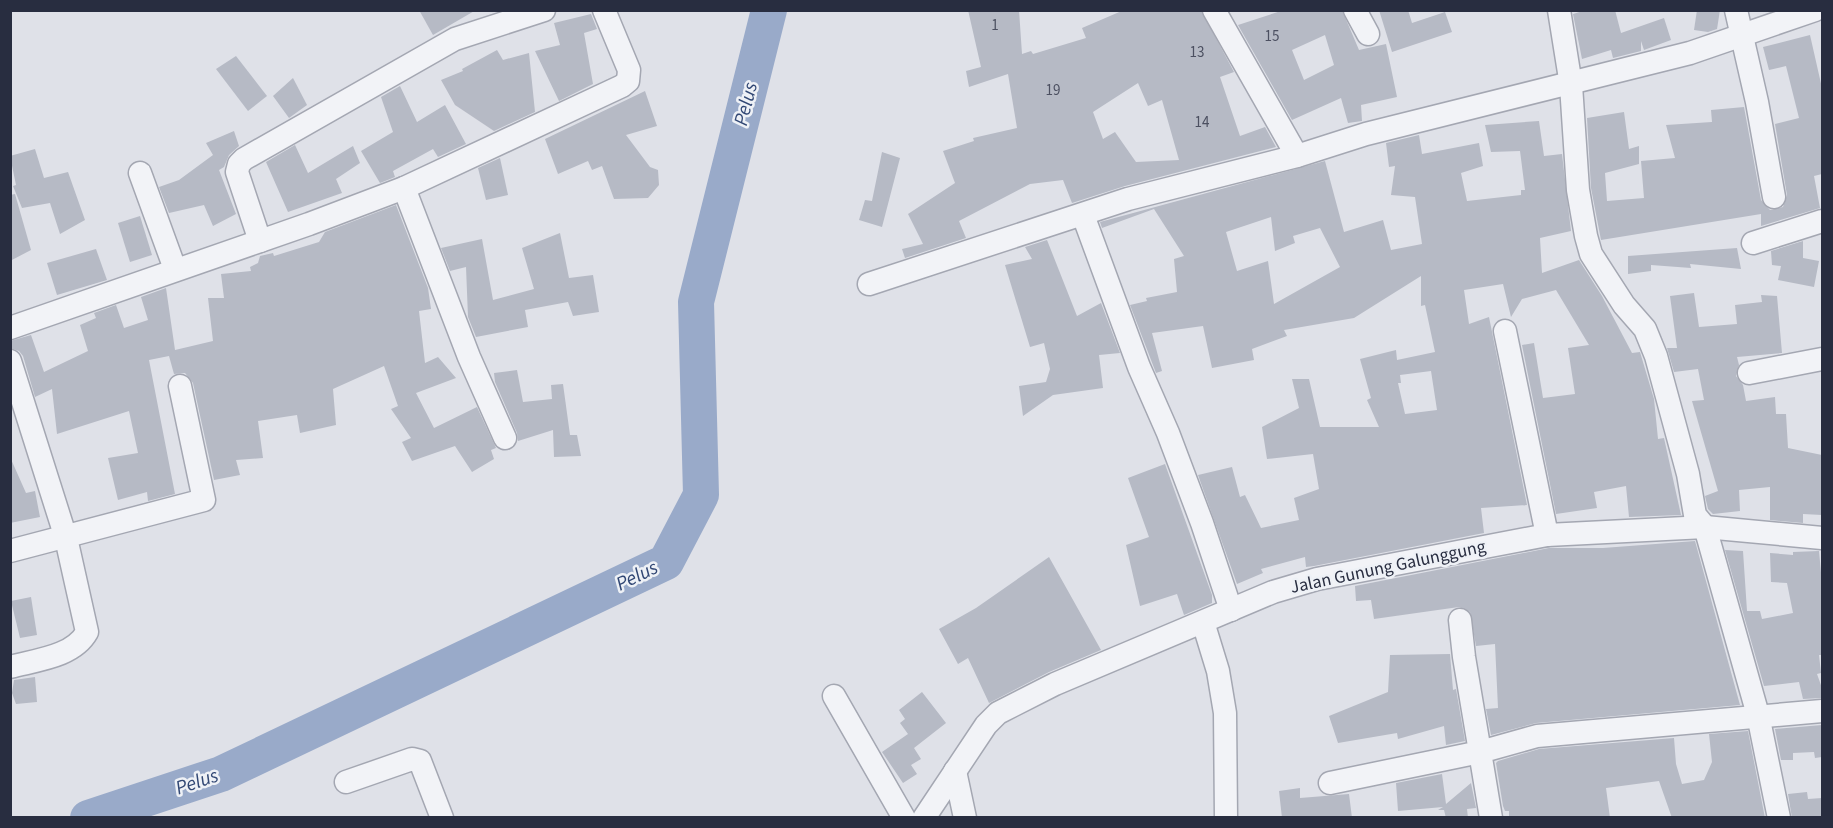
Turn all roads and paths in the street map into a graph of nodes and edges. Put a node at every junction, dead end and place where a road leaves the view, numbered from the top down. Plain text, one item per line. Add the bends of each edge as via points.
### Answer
1 (544, 10) edge
2 (604, 10) edge
3 (1214, 10) edge
4 (1355, 10) edge
5 (1559, 10) edge
6 (1736, 10) edge
7 (1815, 10) edge
8 (1368, 34) dead end
9 (1743, 36) junction
10 (1571, 85) junction
11 (1298, 156) junction
12 (140, 173) dead end
13 (404, 188) junction
14 (1774, 197) dead end
15 (1083, 215) junction
16 (1822, 221) edge
17 (260, 241) junction
18 (1754, 243) dead end
19 (175, 269) junction
20 (869, 284) dead end
21 (10, 328) edge
22 (1505, 331) dead end
23 (1822, 359) edge
24 (10, 361) edge
25 (1749, 373) dead end
26 (180, 386) dead end
27 (505, 438) dead end
28 (1705, 527) junction
29 (1547, 535) junction
30 (66, 537) junction
31 (1822, 538) edge
32 (10, 551) edge
33 (1231, 610) junction
34 (1460, 620) dead end
35 (1203, 622) junction
36 (10, 667) edge
37 (834, 696) dead end
38 (1822, 711) edge
39 (1758, 715) junction
40 (1480, 752) junction
41 (955, 771) junction
42 (346, 782) dead end
43 (1330, 783) dead end
44 (442, 818) edge
45 (904, 818) edge
46 (924, 818) edge
47 (965, 818) edge
48 (1226, 818) edge
49 (1491, 818) edge
50 (1779, 818) edge

1 - 17 street via 455,39 244,159 237,172
2 - 13 street via 625,57 628,81
3 - 11 street
4 - 8 street
5 - 10 street
6 - 9 street
7 - 9 street
9 - 10 street
9 - 14 street
10 - 11 street via 1428,118
10 - 28 street via 1578,190 1591,254 1624,305 1645,329 1688,474 1695,514
11 - 15 street via 1128,199
12 - 19 street
13 - 17 street
13 - 27 street via 469,357
15 - 20 street
15 - 33 street via 1198,512
16 - 18 street
17 - 19 street
19 - 21 street
22 - 29 street
23 - 25 street
24 - 30 street
26 - 30 street via 204,500
28 - 29 street, Jalan Gunung Galunggung
28 - 31 street, Jalan Gunung Galunggung
28 - 39 street
29 - 33 street, Jalan Gunung Galunggung via 1317,579
30 - 32 street
30 - 36 street via 87,632 67,652
33 - 35 street, Jalan Gunung Galunggung
34 - 40 street
35 - 41 street, Jalan Gunung Galunggung via 1055,684 998,713
35 - 48 street via 1218,671 1225,713
37 - 45 street
38 - 39 street
39 - 40 street via 1537,736
39 - 50 street
40 - 43 street
40 - 49 street
41 - 46 street, Jalan Gunung Galunggung
41 - 47 street
42 - 44 street via 412,759 420,761

